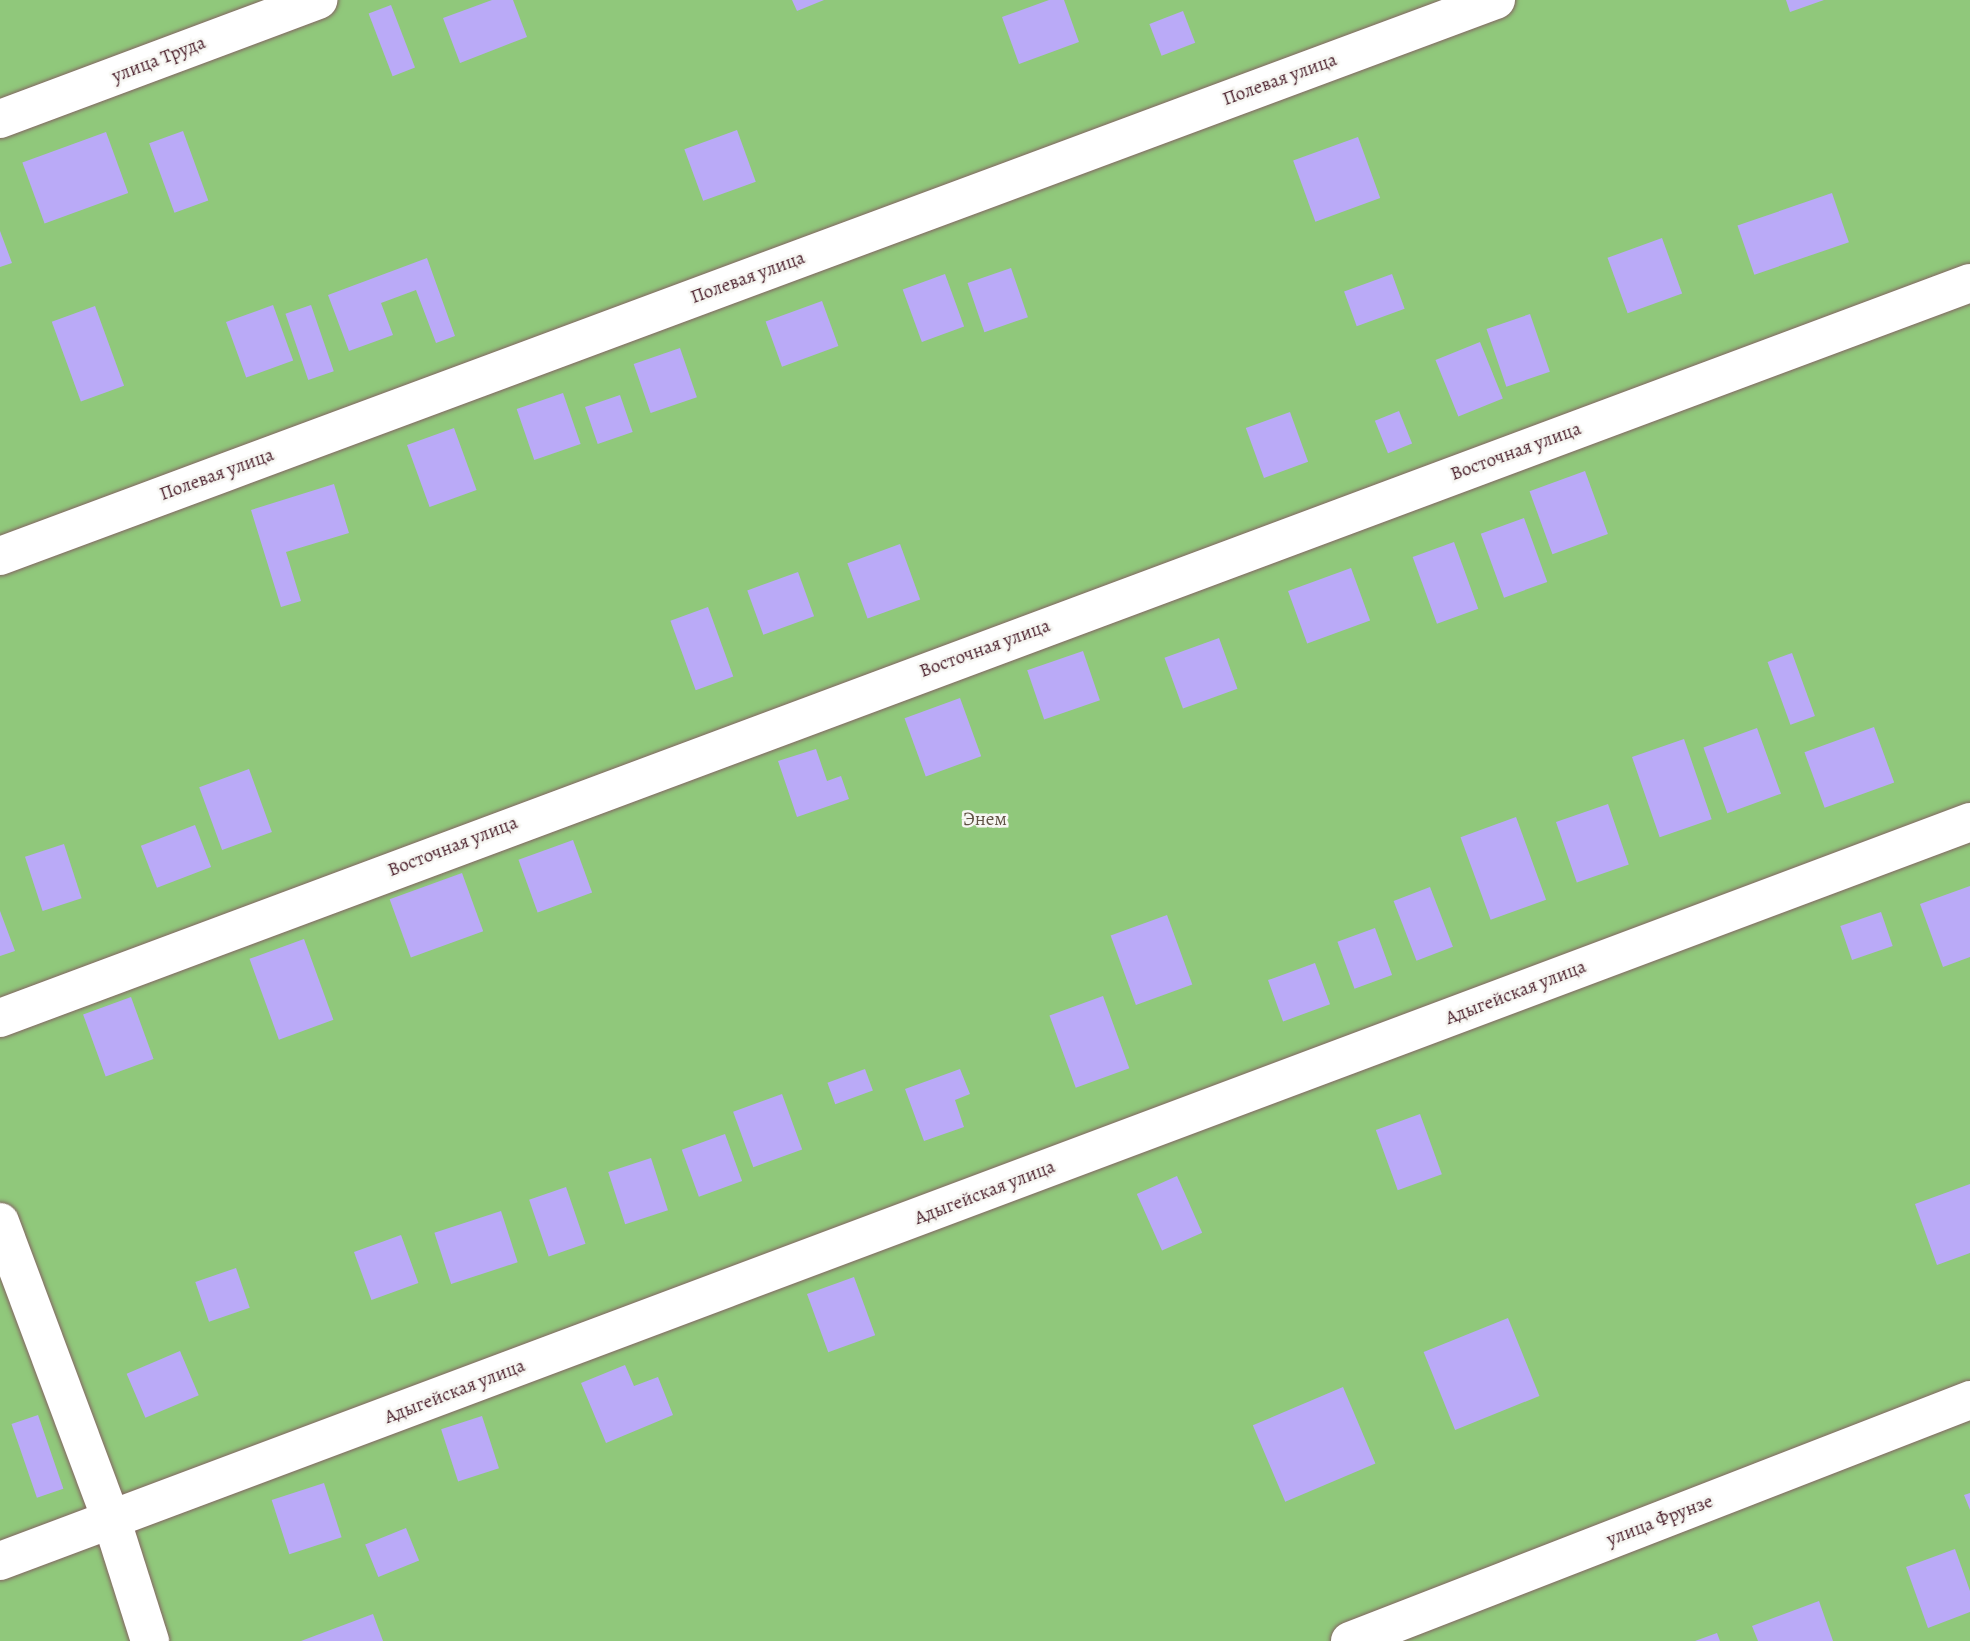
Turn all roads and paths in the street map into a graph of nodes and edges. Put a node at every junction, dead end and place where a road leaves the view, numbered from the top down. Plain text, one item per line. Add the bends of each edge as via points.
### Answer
1 (318, 0) edge
2 (1496, 0) edge
3 (0, 119) edge
4 (1970, 283) edge
5 (0, 556) edge
6 (1970, 822) edge
7 (0, 1017) edge
8 (0, 1222) edge
9 (1970, 1401) edge
10 (112, 1521) junction
11 (0, 1561) edge
12 (150, 1641) edge
13 (1350, 1641) edge

1 - 3 street, улица Труда
2 - 5 street, Полевая улица
4 - 7 street, Восточная улица
6 - 10 street, Адыгейская улица
8 - 10 street
9 - 13 street, улица Фрунзе
10 - 11 street, Адыгейская улица
10 - 12 street

